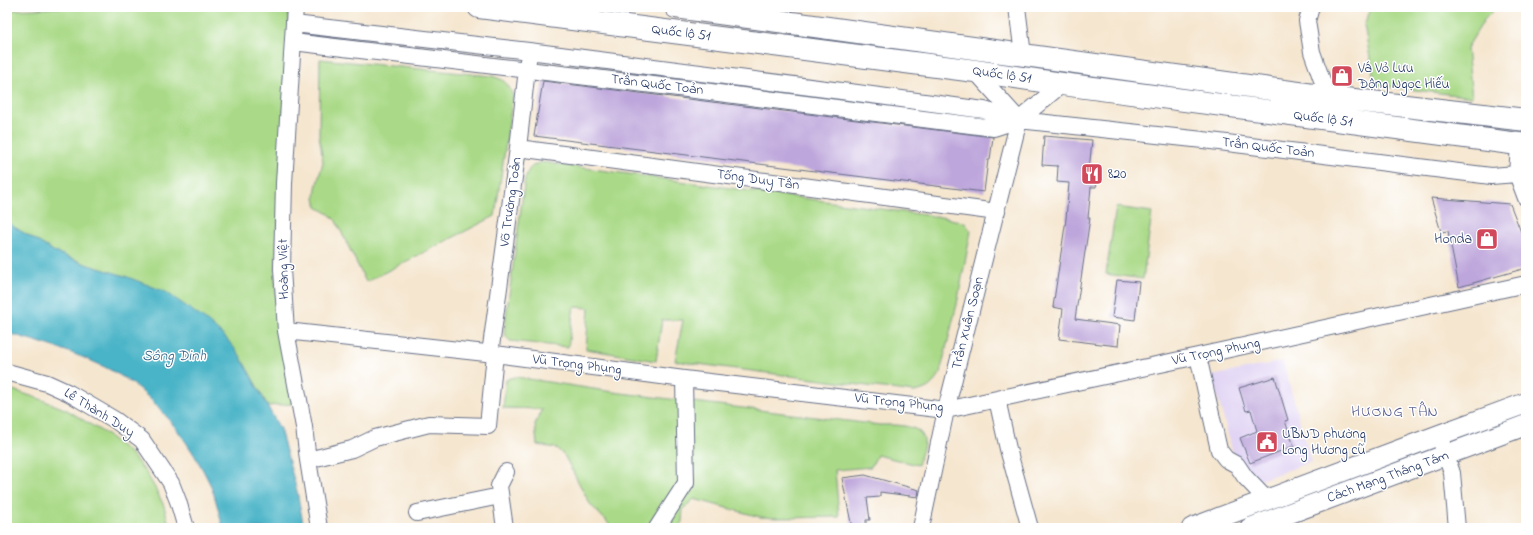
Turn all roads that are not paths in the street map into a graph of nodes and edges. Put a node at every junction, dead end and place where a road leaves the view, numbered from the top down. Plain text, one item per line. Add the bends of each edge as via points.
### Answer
1 (295, 7) edge
2 (479, 7) edge
3 (676, 7) edge
4 (1017, 7) edge
5 (1311, 7) edge
6 (294, 24) junction
7 (293, 42) junction
8 (529, 51) junction
9 (1023, 55) junction
10 (527, 70) junction
11 (687, 71) junction
12 (975, 71) junction
13 (1062, 84) junction
14 (687, 89) junction
15 (857, 93) junction
16 (1328, 97) junction
17 (855, 110) junction
18 (1019, 120) junction
19 (1526, 120) edge
20 (1522, 145) edge
21 (518, 148) junction
22 (1517, 174) junction
23 (1526, 198) edge
24 (997, 212) junction
25 (1526, 284) edge
26 (286, 331) junction
27 (492, 354) junction
28 (1198, 356) junction
29 (7, 372) edge
30 (684, 379) junction
31 (997, 399) junction
32 (1526, 403) edge
33 (946, 410) junction
34 (1526, 426) edge
35 (1438, 435) junction
36 (1447, 456) junction
37 (308, 460) junction
38 (506, 472) dead end
39 (500, 496) junction
40 (1267, 500) junction
41 (417, 513) dead end
42 (186, 528) edge
43 (319, 528) edge
44 (505, 528) edge
45 (657, 528) edge
46 (921, 528) edge
47 (1030, 528) edge
48 (1192, 528) edge
49 (1250, 528) edge
50 (1457, 528) edge

1 - 6 street, Hoàng Việt
2 - 12 highway, Quốc lộ 51
3 - 9 highway, Quốc lộ 51
4 - 9 street
5 - 16 street via 1307,21 1312,52
6 - 7 street, Hoàng Việt
6 - 8 street, Trần Quốc Toản
7 - 10 street, Trần Quốc Toản
7 - 26 street, Hoàng Việt via 282,269
8 - 10 street, Võ Trường Toản
8 - 11 street, Trần Quốc Toản
9 - 16 highway, Quốc lộ 51
10 - 14 street, Trần Quốc Toản
10 - 21 street, Võ Trường Toản
11 - 14 street
11 - 15 street, Trần Quốc Toản
12 - 13 highway, Quốc lộ 51
12 - 18 street
13 - 18 street
13 - 20 highway, Quốc lộ 51
14 - 17 street, Trần Quốc Toản
15 - 17 street
15 - 18 street, Trần Quốc Toản via 984,110
16 - 19 highway, Quốc lộ 51
17 - 18 street, Trần Quốc Toản via 994,128
18 - 22 street, Trần Quốc Toản via 1491,176
18 - 24 street, Trần Xuân Soạn
20 - 22 street
21 - 24 street, Tống Duy Tân
21 - 27 street, Võ Trường Toản
22 - 23 street
24 - 33 street, Trần Xuân Soạn
25 - 28 street, Vũ Trọng Phụng
26 - 27 street, Vũ Trọng Phụng
26 - 37 street, Hoàng Việt
27 - 30 street, Vũ Trọng Phụng
27 - 37 street, Võ Trường Toản via 488,426 429,424 375,438 352,449
28 - 31 street, Vũ Trọng Phụng
28 - 40 street via 1219,450 1226,459 1237,465
29 - 42 street, Lê Thành Duy via 47,383 69,393 115,420 142,440 170,483
30 - 33 street, Vũ Trọng Phụng
30 - 45 street via 686,483
31 - 33 street, Vũ Trọng Phụng
31 - 47 street
32 - 35 main road, Cách Mạng Tháng Tám
33 - 46 street, Trần Xuân Soạn
34 - 36 main road, Cách Mạng Tháng Tám
35 - 36 street
35 - 40 main road, Cách Mạng Tháng Tám
36 - 49 main road, Cách Mạng Tháng Tám
36 - 50 street via 1452,474
37 - 43 street, Hoàng Việt
38 - 39 street via 499,486
39 - 41 street
39 - 44 street
40 - 48 main road, Cách Mạng Tháng Tám

